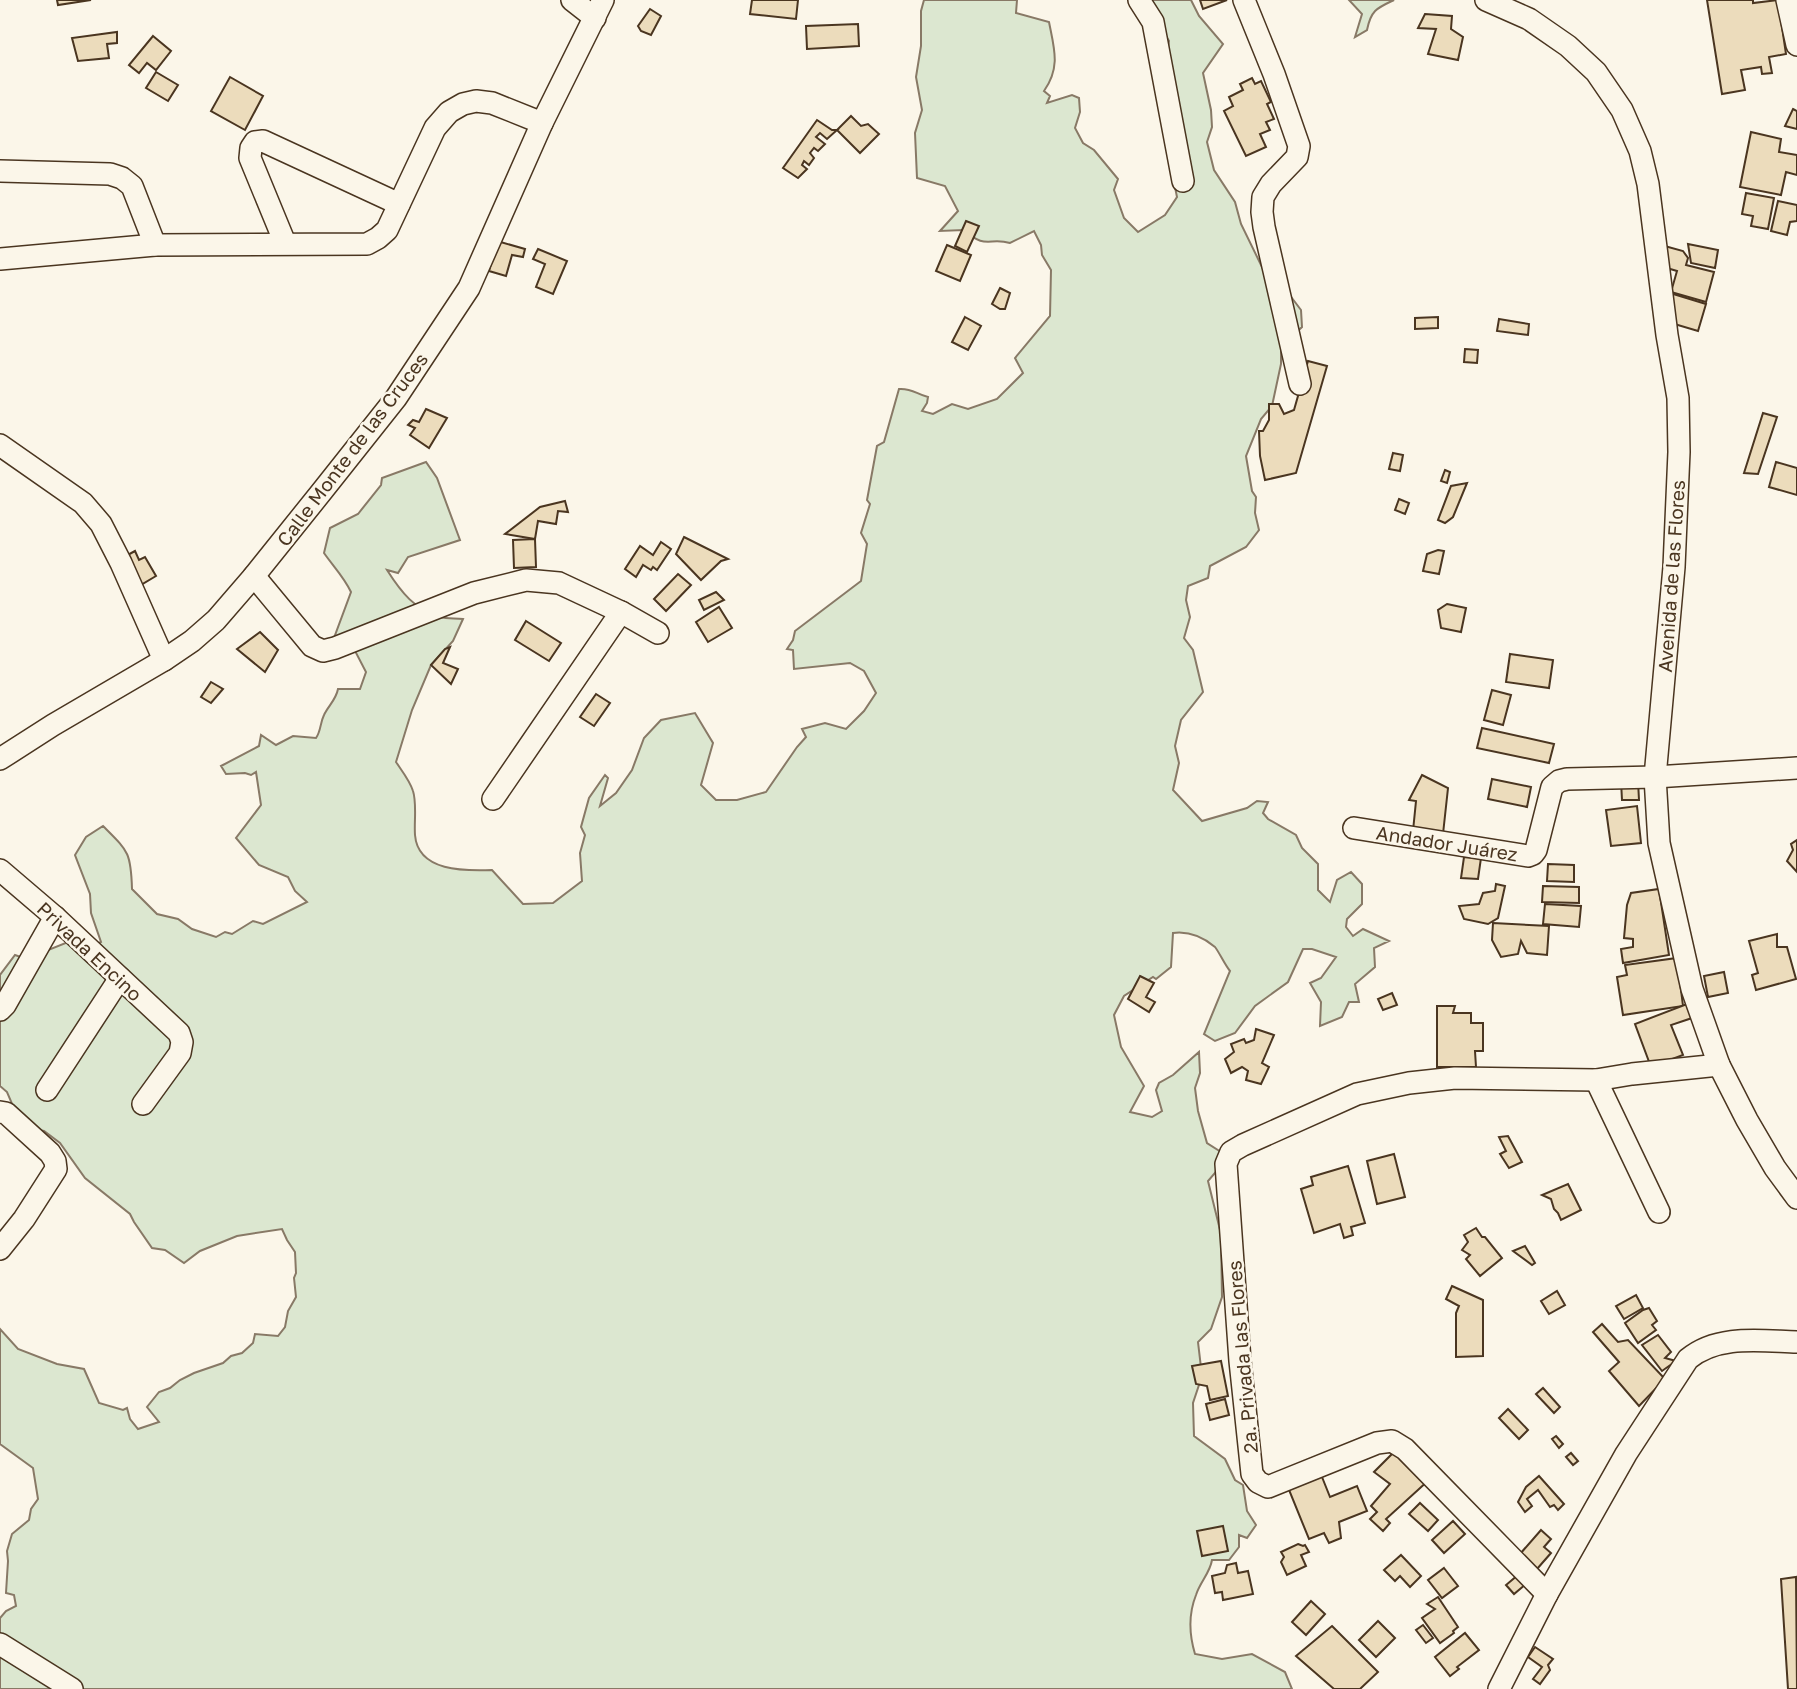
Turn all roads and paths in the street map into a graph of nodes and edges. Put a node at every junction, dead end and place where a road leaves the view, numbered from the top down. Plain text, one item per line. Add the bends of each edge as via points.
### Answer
1 (572, 0) edge
2 (1139, 0) edge
3 (1244, 0) edge
4 (1486, 0) edge
5 (1787, 0) edge
6 (599, 9) edge
7 (1797, 45) edge
8 (542, 123) junction
9 (0, 171) edge
10 (1183, 181) dead end
11 (399, 204) junction
12 (285, 243) junction
13 (155, 245) junction
14 (0, 259) edge
15 (1300, 384) dead end
16 (0, 445) edge
17 (254, 576) junction
18 (621, 612) junction
19 (658, 633) dead end
20 (164, 660) junction
21 (0, 759) edge
22 (1797, 768) edge
23 (1655, 777) junction
24 (493, 799) dead end
25 (1354, 828) dead end
26 (0, 870) edge
27 (55, 917) junction
28 (120, 978) junction
29 (0, 1010) edge
30 (1719, 1065) junction
31 (1596, 1080) junction
32 (47, 1090) dead end
33 (143, 1104) dead end
34 (0, 1112) edge
35 (1797, 1198) edge
36 (1659, 1212) dead end
37 (0, 1249) edge
38 (1797, 1342) edge
39 (1547, 1594) junction
40 (4, 1647) edge
41 (72, 1689) edge
42 (1499, 1689) edge

1 - 6 street
2 - 10 street via 1153,22
3 - 15 street via 1299,146 1297,158 1263,197 1262,212
4 - 23 street, Avenida de las Flores via 1529,19 1597,72 1622,110 1648,184 1678,398 1679,452
5 - 7 street
6 - 8 street, Calle Monte de las Cruces
8 - 11 street via 492,103 463,104 435,128
8 - 17 street, Calle Monte de las Cruces via 469,288 396,398
9 - 13 street via 121,178 132,186
11 - 12 street via 387,230 367,244
11 - 12 street via 263,141 255,142 250,158
12 - 13 street
13 - 14 street
16 - 20 street via 83,503 101,524
17 - 18 street via 312,646 323,651 474,593 526,580 559,583
17 - 20 street, Calle Monte de las Cruces via 216,620
18 - 19 street
18 - 24 street
20 - 21 street, Calle Monte de las Cruces
22 - 23 street
23 - 25 street, Andador Juárez via 1559,781 1552,787 1536,850 1528,856
23 - 30 street, Avenida de las Flores via 1659,843 1667,882 1692,989
26 - 27 street, Privada Encino
27 - 28 street, Privada Encino
27 - 29 street
28 - 32 street
28 - 33 street, Privada Encino via 182,1042 180,1053
30 - 31 street, 2a. Privada las Flores
30 - 35 street, Avenida de las Flores via 1775,1168
31 - 36 street
31 - 39 street, 2a. Privada las Flores via 1455,1078 1357,1094 1243,1145 1231,1152 1226,1164 1252,1474 1268,1487 1392,1441
34 - 37 street via 50,1153 56,1169
38 - 39 street via 1715,1344 1688,1359 1626,1454
39 - 42 street
40 - 41 street

